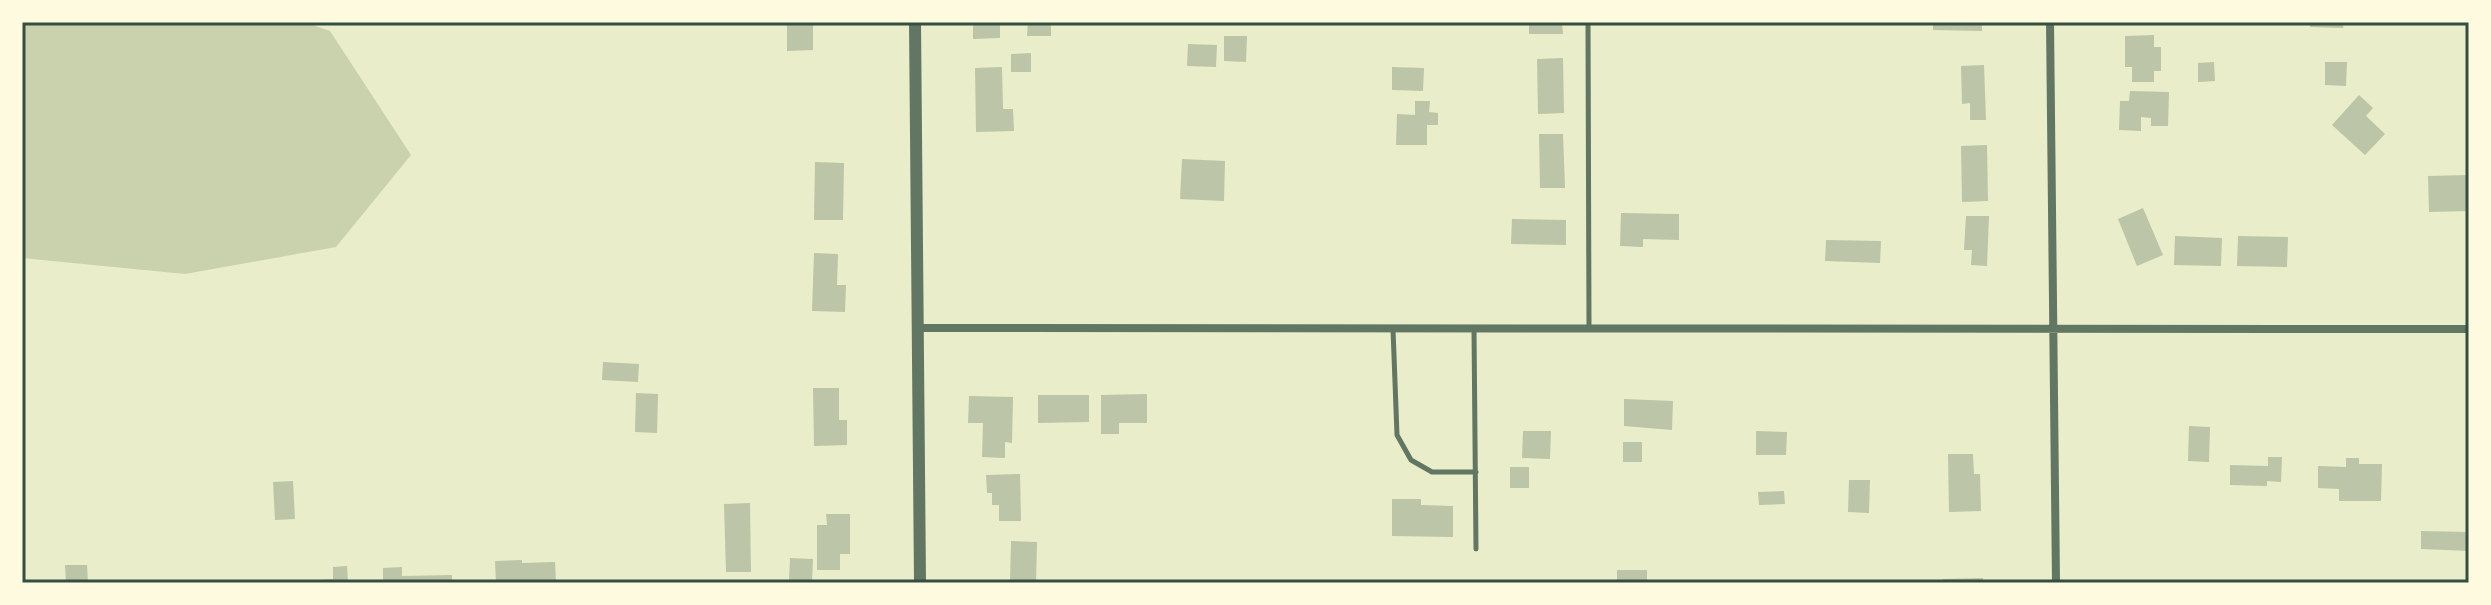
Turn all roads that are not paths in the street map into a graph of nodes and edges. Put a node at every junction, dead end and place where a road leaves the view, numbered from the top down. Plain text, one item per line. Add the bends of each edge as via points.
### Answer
1 (915, 22) edge
2 (1588, 22) edge
3 (2050, 22) edge
4 (917, 328) junction
5 (1393, 328) junction
6 (1474, 328) junction
7 (1589, 328) junction
8 (2054, 329) junction
9 (2469, 329) edge
10 (1476, 472) junction
11 (1476, 549) dead end
12 (920, 583) edge
13 (2056, 583) edge

1 - 4 street
2 - 7 lane
3 - 8 street
4 - 5 street
4 - 12 street
5 - 6 street
5 - 10 lane via 1397,435 1411,460 1432,472
6 - 7 street
6 - 10 lane
7 - 8 street
8 - 9 street
8 - 13 street
10 - 11 lane

